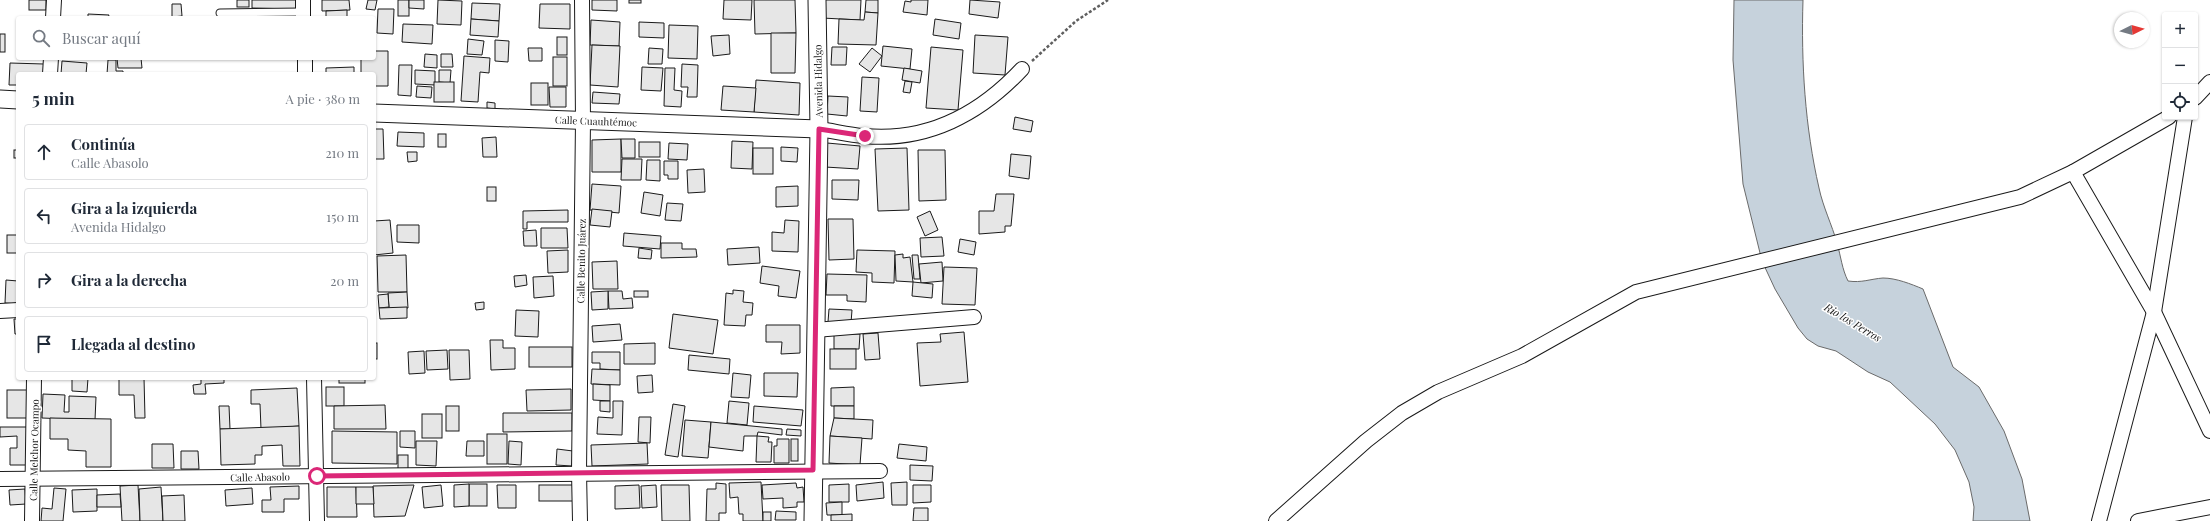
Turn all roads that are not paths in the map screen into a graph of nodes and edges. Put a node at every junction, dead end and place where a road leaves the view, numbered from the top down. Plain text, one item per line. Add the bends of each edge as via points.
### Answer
1 (54, 0) edge
2 (582, 0) edge
3 (817, 0) edge
4 (303, 10) edge
5 (220, 13) dead end
6 (53, 16) edge
7 (51, 60) edge
8 (305, 60) edge
9 (1022, 69) road end
10 (50, 72) edge
11 (305, 72) edge
12 (2210, 82) edge
13 (2198, 95) edge
14 (2210, 97) edge
15 (0, 99) edge
16 (16, 100) edge
17 (2198, 102) edge
18 (376, 113) edge
19 (2164, 120) edge
20 (2185, 120) edge
21 (582, 121) junction
22 (819, 129) junction
23 (2073, 172) junction
24 (16, 310) edge
25 (0, 311) edge
26 (2154, 312) junction
27 (974, 317) dead end
28 (815, 330) junction
29 (34, 380) edge
30 (314, 380) edge
31 (2210, 431) edge
32 (813, 470) junction
33 (880, 471) dead end
34 (579, 472) junction
35 (317, 476) junction
36 (0, 479) edge
37 (34, 479) junction
38 (2210, 507) edge
39 (32, 521) edge
40 (317, 521) edge
41 (580, 521) edge
42 (813, 521) edge
43 (1276, 521) edge
44 (2099, 521) edge
45 (2138, 521) edge

1 - 6 street
2 - 21 street, Calle Benito Juárez
3 - 22 street, Avenida Hidalgo
4 - 5 lane
7 - 10 street
8 - 11 street
9 - 22 street via 1004,89 976,109 956,121 925,132 865,136
12 - 13 street
14 - 17 street
15 - 16 street
18 - 21 street, Calle Cuauhtémoc
19 - 23 street
20 - 26 street
21 - 22 street, Calle Cuauhtémoc
21 - 34 street, Calle Benito Juárez
22 - 28 street, Avenida Hidalgo
23 - 26 street
23 - 43 street via 2020,197 1636,292 1522,356 1438,392 1402,413 1366,441
24 - 25 street
26 - 31 street
26 - 44 street
27 - 28 street
28 - 32 street, Avenida Hidalgo
29 - 37 street, Calle Melchor Ocampo
30 - 35 street
32 - 33 street, Calle Abasolo
32 - 34 street, Calle Abasolo
32 - 42 street, Avenida Hidalgo
34 - 35 street, Calle Abasolo
34 - 41 street, Calle Benito Juárez
35 - 37 street, Calle Abasolo
35 - 40 street
36 - 37 street, Calle Abasolo
37 - 39 street, Calle Melchor Ocampo
38 - 45 street

